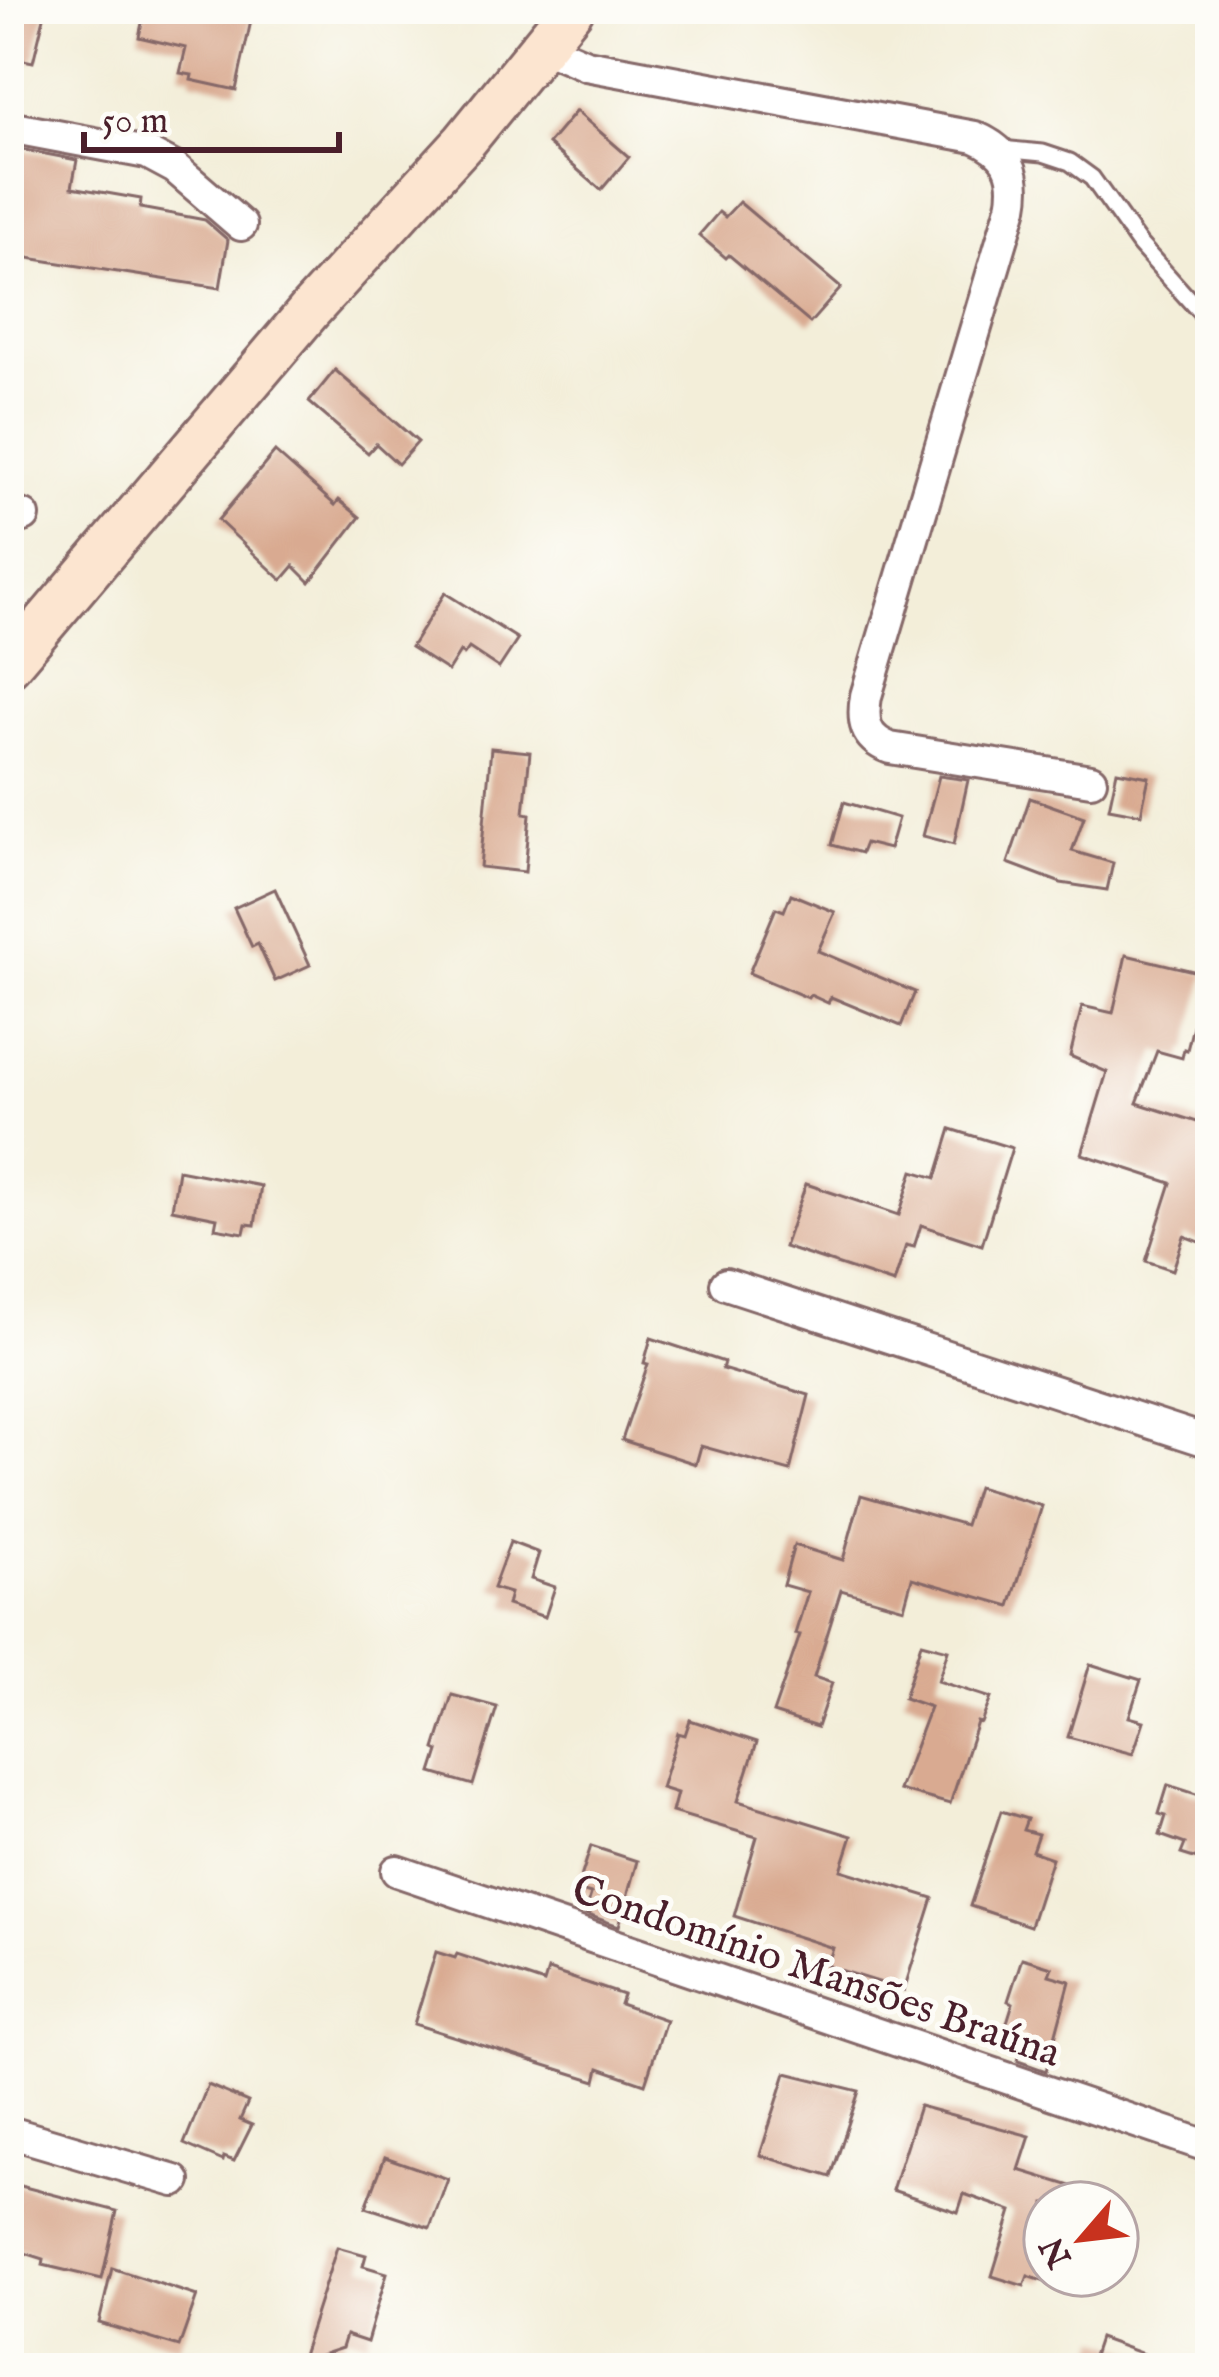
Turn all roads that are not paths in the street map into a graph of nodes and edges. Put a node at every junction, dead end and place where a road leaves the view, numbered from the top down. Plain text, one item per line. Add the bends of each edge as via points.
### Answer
1 (559, 22) edge
2 (9, 127) edge
3 (1000, 149) junction
4 (241, 225) dead end
5 (1210, 323) edge
6 (9, 665) edge
7 (1090, 781) dead end
8 (726, 1284) dead end
9 (1210, 1442) edge
10 (397, 1870) dead end
11 (9, 2132) edge
12 (1210, 2147) edge
13 (175, 2181) dead end

1 - 3 street via 586,65 975,137
1 - 6 street
2 - 4 street via 147,153
3 - 5 lane via 1043,153 1092,178
3 - 7 street via 1014,178 1012,207 863,719 876,742 890,748
8 - 9 street
10 - 12 street, Condomínio Mansões Braúna
11 - 13 street

